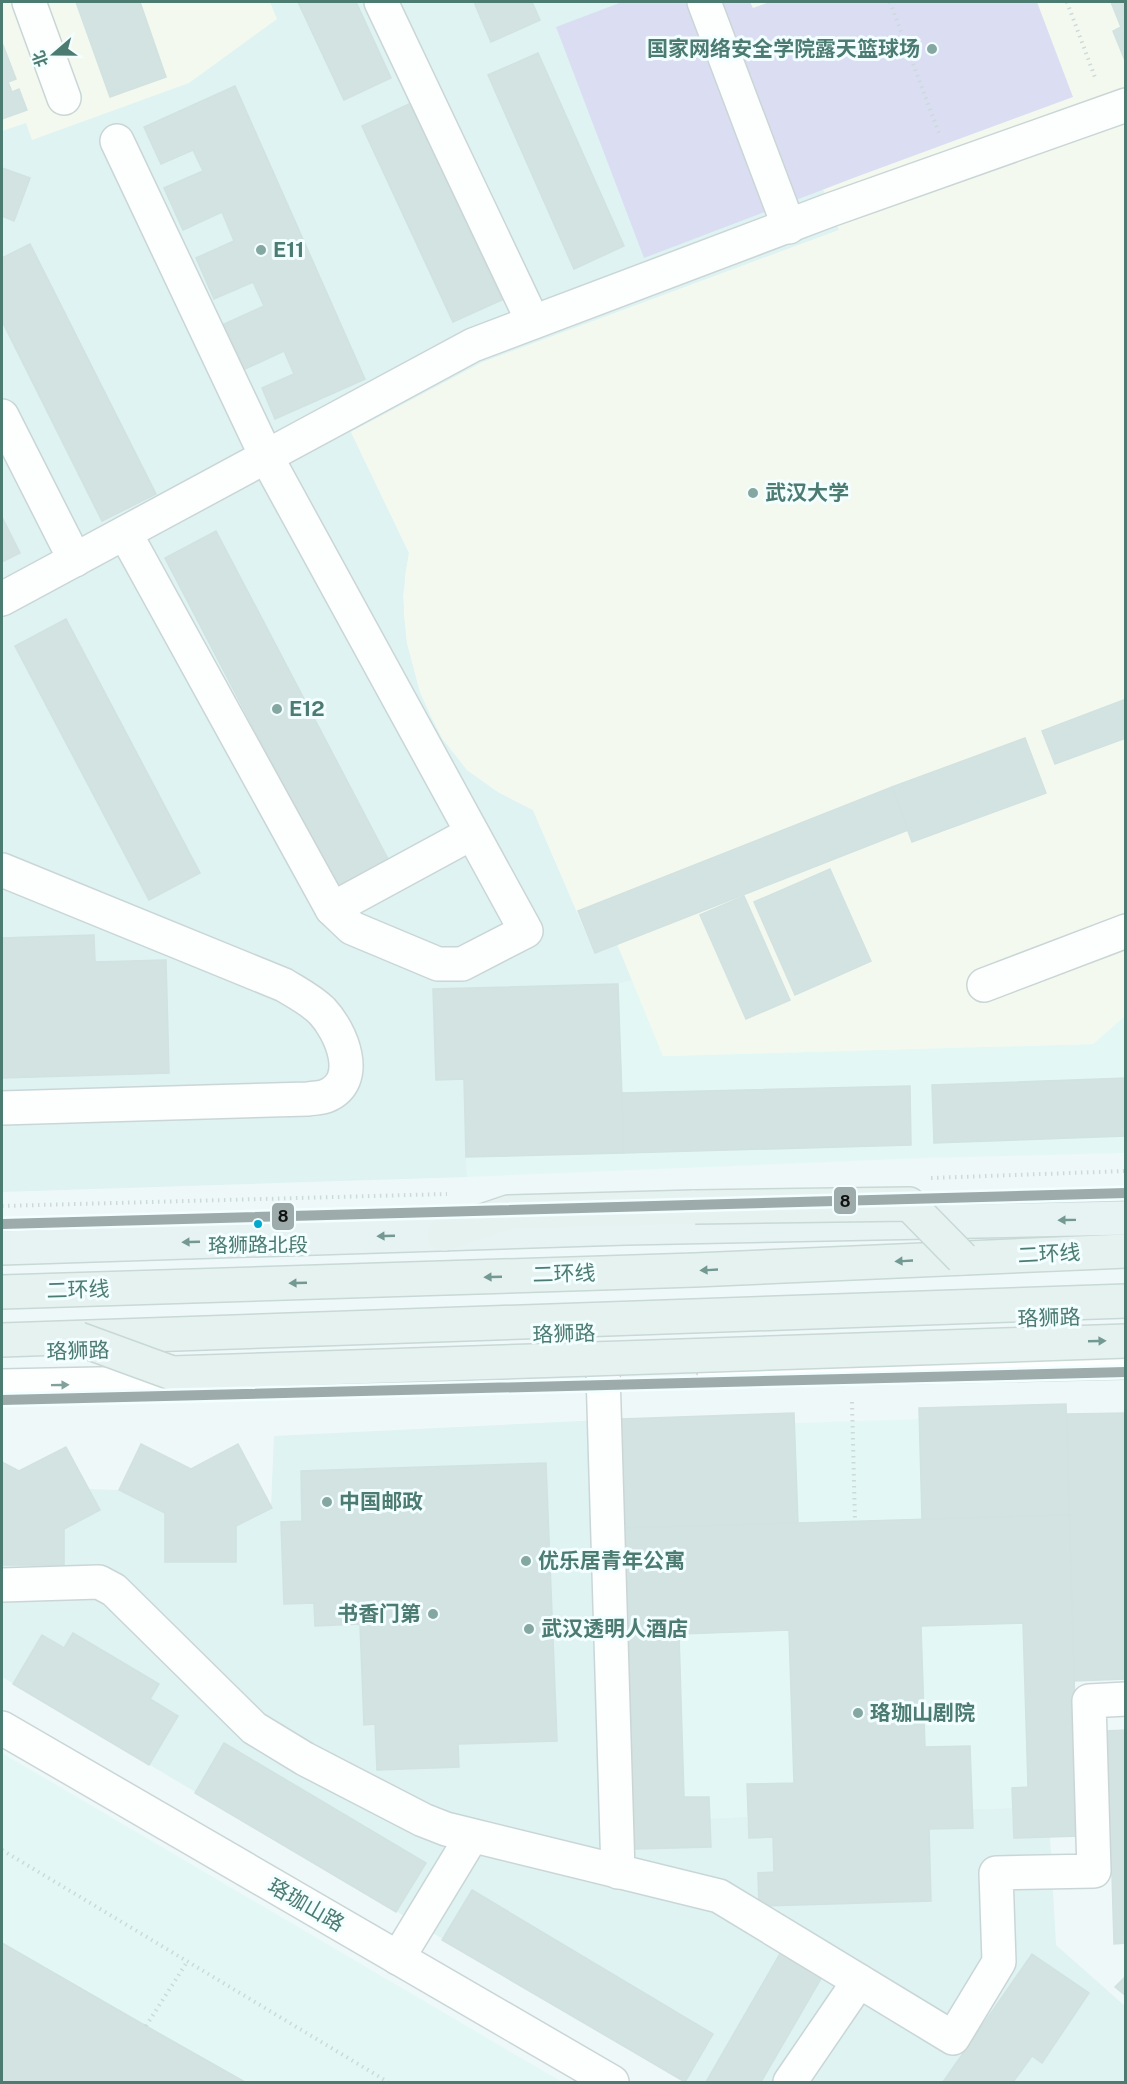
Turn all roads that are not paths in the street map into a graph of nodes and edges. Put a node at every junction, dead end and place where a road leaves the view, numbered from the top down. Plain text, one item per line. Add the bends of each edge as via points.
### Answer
1 (28, 2) edge
2 (381, 2) edge
3 (704, 2) edge
4 (64, 98) dead end
5 (1117, 108) edge
6 (117, 141) dead end
7 (789, 227) junction
8 (533, 322) junction
9 (2, 416) edge
10 (267, 458) junction
11 (125, 534) junction
12 (75, 560) junction
13 (2, 599) edge
14 (472, 833) junction
15 (2, 870) edge
16 (332, 909) junction
17 (1125, 931) edge
18 (984, 985) dead end
19 (2, 1108) edge
20 (1125, 1218) edge
21 (444, 1234) junction
22 (2, 1248) edge
23 (1125, 1251) edge
24 (962, 1258) junction
25 (2, 1292) edge
26 (1125, 1301) edge
27 (1125, 1315) edge
28 (79, 1339) junction
29 (2, 1340) edge
30 (1125, 1341) edge
31 (2, 1354) edge
32 (1125, 1362) edge
33 (603, 1373) junction
34 (2, 1386) edge
35 (2, 1585) edge
36 (1125, 1699) edge
37 (2, 1728) edge
38 (472, 1836) junction
39 (618, 1872) junction
40 (398, 1958) junction
41 (859, 1981) junction
42 (612, 2082) edge
43 (790, 2082) edge

1 - 4 street
2 - 8 street
3 - 7 street
5 - 7 street
6 - 10 street
7 - 8 street
8 - 10 street via 473,345
9 - 12 street
10 - 11 street
10 - 14 street
11 - 12 street
11 - 16 street
12 - 13 street
14 - 16 street
14 - 16 street via 526,930 462,964 438,964 352,928
15 - 19 street via 301,995 331,1022 346,1060 339,1086 325,1096 308,1099
17 - 18 street
20 -> 21 main road
21 -> 22 main road
21 - 24 highway, bridge via 509,1212 909,1203
23 - 24 highway, 二环线
24 -> 25 highway, 二环线
26 - 28 highway
27 - 31 main road, 珞狮路
28 - 29 highway
28 -> 30 highway, bridge via 172,1372
32 - 33 street
34 -> 33 street
33 - 39 street
35 - 38 street via 99,1581 114,1590 254,1728 423,1820
36 - 41 street via 1089,1701 1094,1871 996,1873 999,1962 953,2038
37 - 40 street, 珞珈山路
38 - 39 street
38 - 40 street
39 - 41 street via 719,1896
40 - 42 street, 珞珈山路
41 - 43 street

